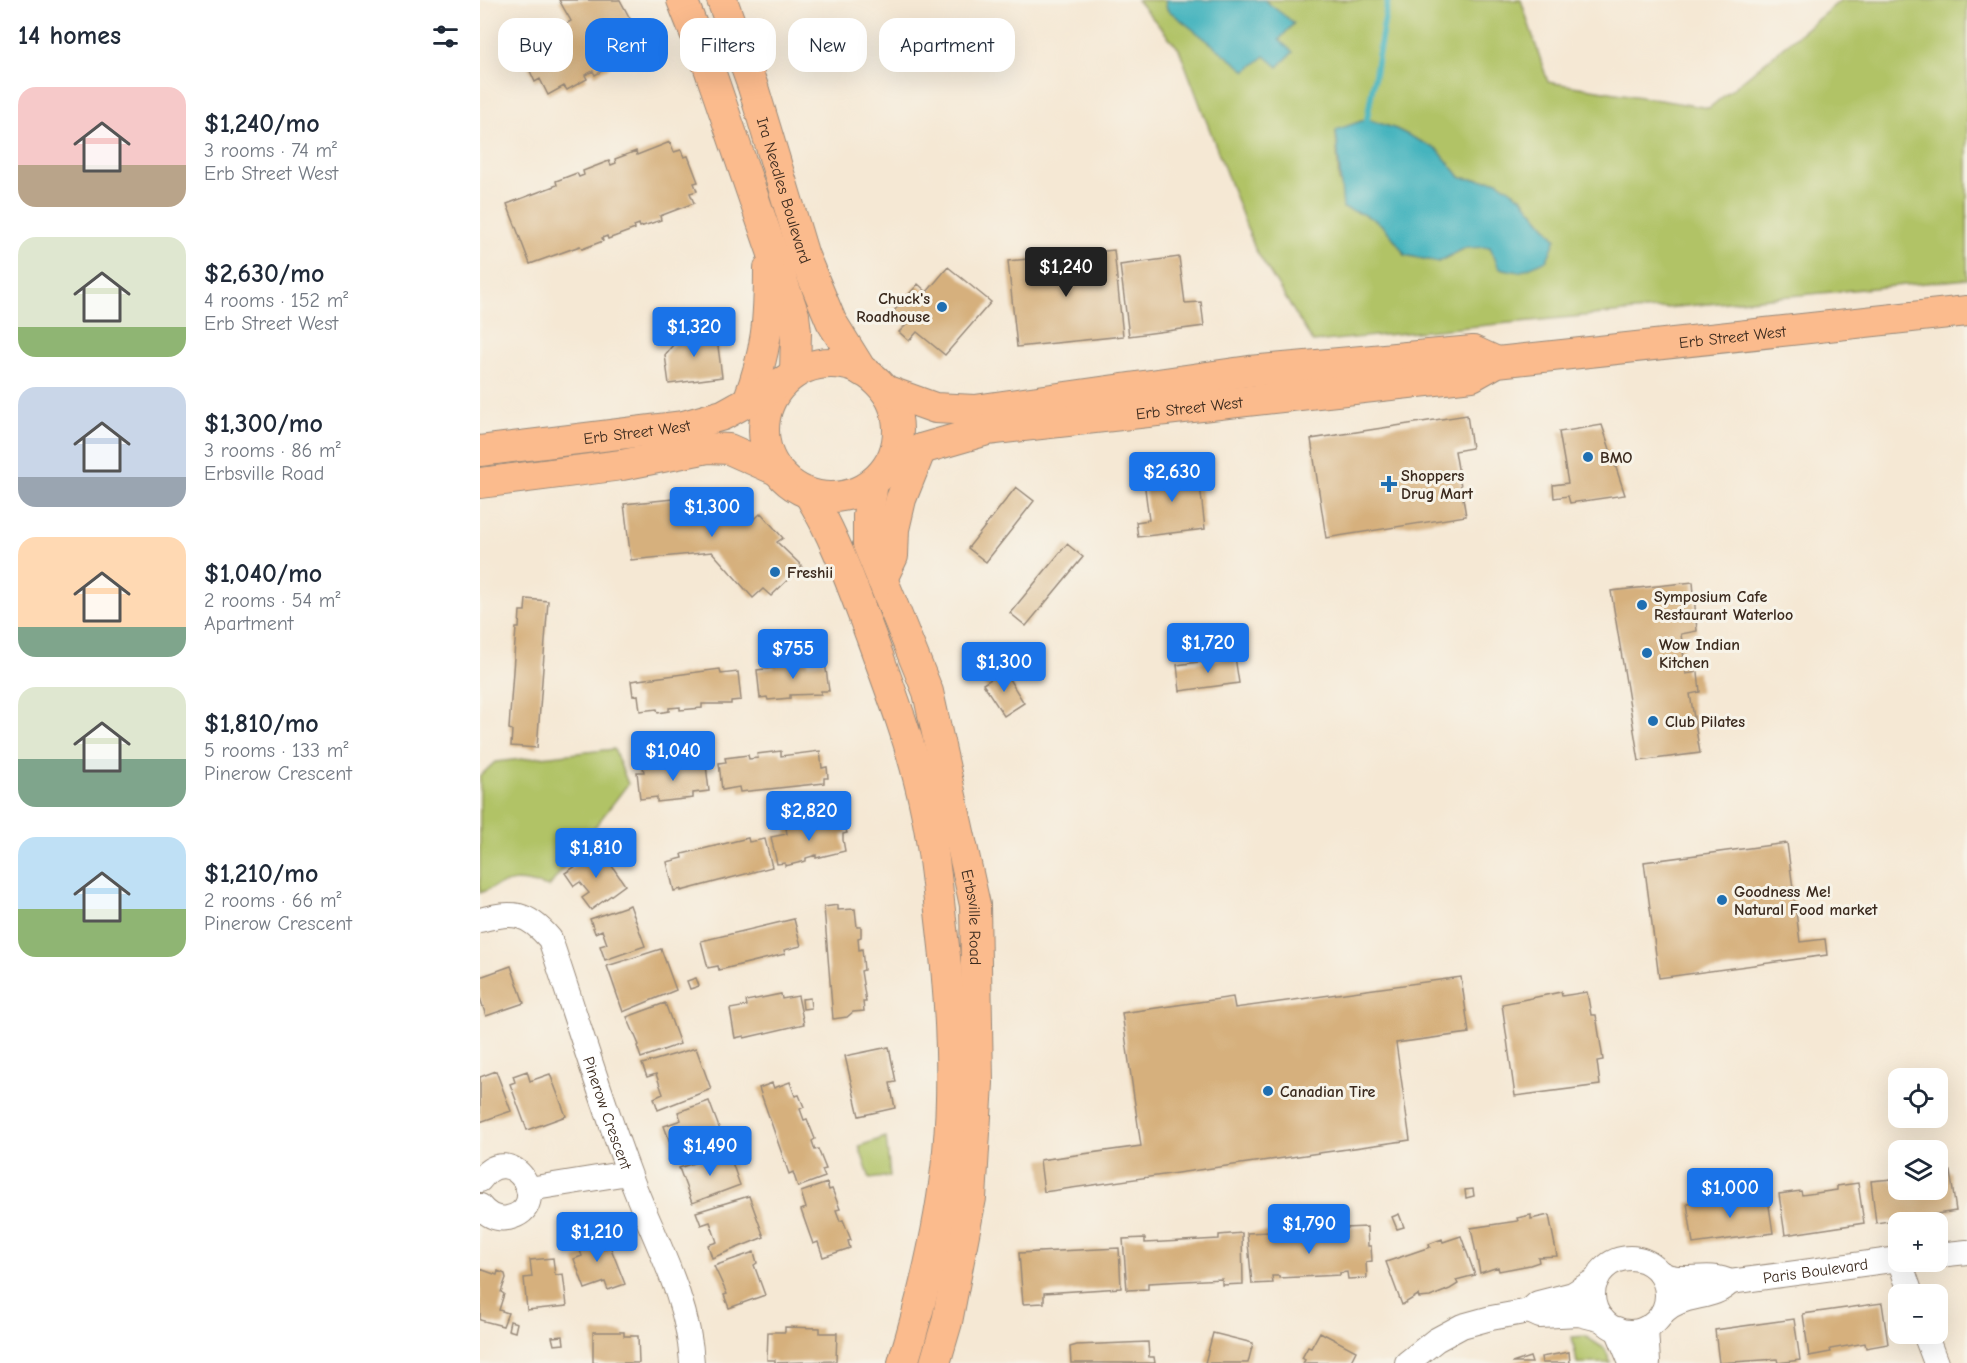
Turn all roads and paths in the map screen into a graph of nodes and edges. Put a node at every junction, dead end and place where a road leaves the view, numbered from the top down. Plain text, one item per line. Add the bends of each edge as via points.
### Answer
1 (682, 0) edge
2 (722, 0) edge
3 (770, 240) junction
4 (1967, 311) edge
5 (1497, 362) junction
6 (862, 371) junction
7 (789, 377) junction
8 (885, 390) junction
9 (748, 401) junction
10 (921, 449) junction
11 (480, 451) edge
12 (776, 470) junction
13 (880, 477) junction
14 (480, 483) edge
15 (809, 494) junction
16 (882, 579) junction
17 (480, 920) edge
18 (628, 1173) junction
19 (480, 1180) edge
20 (529, 1189) junction
21 (480, 1206) edge
22 (1967, 1252) edge
23 (1948, 1254) edge
24 (1888, 1261) edge
25 (1659, 1272) junction
26 (1597, 1279) junction
27 (1730, 1282) junction
28 (1529, 1311) junction
29 (1655, 1320) junction
30 (1610, 1324) junction
31 (1929, 1344) edge
32 (692, 1363) edge
33 (903, 1363) edge
34 (935, 1363) edge
35 (1407, 1363) edge
36 (1630, 1363) edge
37 (1648, 1363) edge
38 (1936, 1363) edge

1 - 3 main road, Ira Needles Boulevard
2 - 6 main road, Ira Needles Boulevard via 804,256 831,321
3 - 7 main road, Ira Needles Boulevard via 794,315 796,332
3 - 9 main road via 768,331 762,363
4 - 5 main road, Erb Street West
5 - 8 main road, Erb Street West via 1473,351 1249,371 975,410 935,408
5 - 10 main road, Erb Street West via 1472,375 987,429
6 - 7 main road via 833,363 807,367
6 - 8 main road
7 - 9 main road, Erb Street West
7 - 12 main road via 773,394 764,418 765,442
8 - 13 main road via 898,428 894,456
9 - 11 main road, Erb Street West via 723,415 684,426
10 - 13 main road, Erb Street West
10 - 16 main road via 901,499 893,556
12 - 14 main road, Erb Street West via 729,449 708,448 621,465
12 - 15 main road
13 - 15 main road via 863,489 837,496
13 - 16 main road, Erbsville Road via 868,516 868,544
15 - 33 main road, Erbsville Road via 830,527 897,707 920,782 934,850 946,966 948,1149 922,1299
16 - 34 main road, Erbsville Road via 928,692 975,905 978,1083 971,1198
17 - 18 street, Pinerow Crescent via 503,914 522,916 550,939
18 - 20 street
18 - 32 street, Pinerow Crescent via 684,1313
19 - 20 street via 490,1170 510,1168 526,1181
20 - 21 street via 525,1207 516,1216 494,1217
22 - 23 street
24 - 27 street, Paris Boulevard
25 - 26 street via 1641,1260 1623,1259 1606,1267
25 - 27 street, Paris Boulevard via 1672,1278 1711,1276
25 - 29 street via 1667,1292
26 - 28 street via 1573,1294 1538,1303
26 - 30 street via 1594,1304
27 - 29 street, Paris Boulevard via 1718,1292 1676,1302
28 - 30 street via 1540,1316 1579,1314
28 - 35 street via 1462,1326
29 - 30 street via 1632,1332
29 - 37 street
30 - 36 street
31 - 38 street

